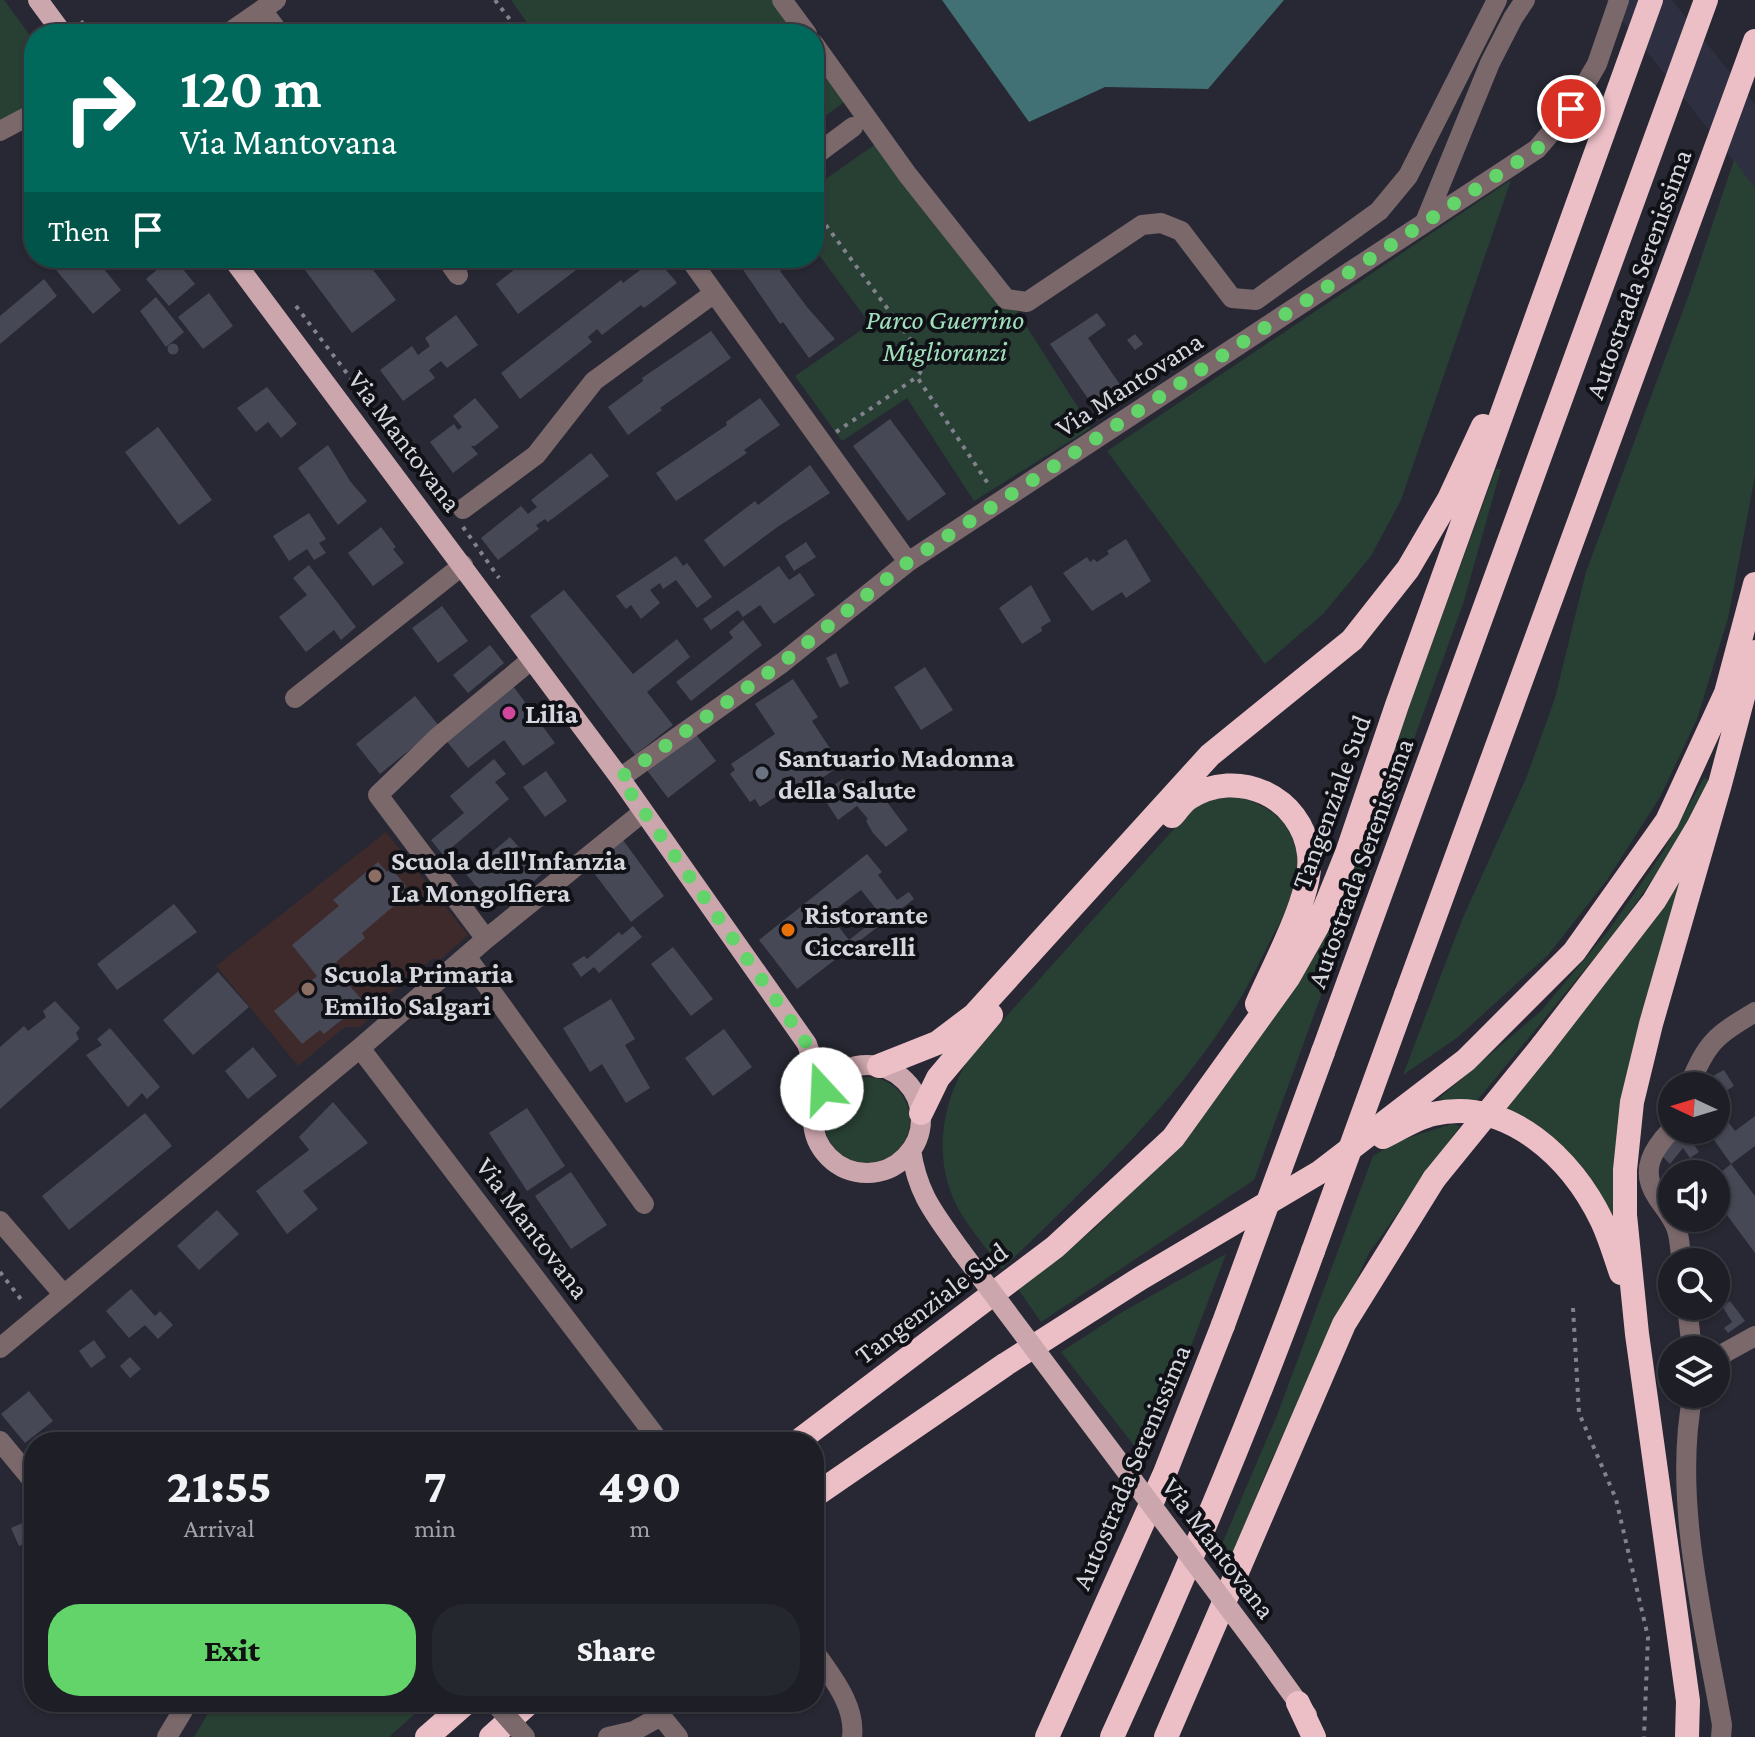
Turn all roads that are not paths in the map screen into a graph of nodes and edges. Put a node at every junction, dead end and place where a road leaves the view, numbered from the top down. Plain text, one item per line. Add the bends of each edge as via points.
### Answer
1 (38, 0) edge
2 (782, 0) edge
3 (1497, 0) edge
4 (1525, 0) edge
5 (1619, 0) edge
6 (1651, 0) edge
7 (1706, 0) edge
8 (269, 5) edge
9 (56, 24) edge
10 (241, 24) edge
11 (276, 24) edge
12 (800, 24) edge
13 (1755, 41) edge
14 (824, 58) edge
15 (24, 118) edge
16 (853, 127) dead end
17 (0, 131) edge
18 (824, 149) edge
19 (1425, 222) junction
20 (240, 268) edge
21 (453, 268) edge
22 (696, 268) edge
23 (458, 275) dead end
24 (1548, 286) junction
25 (713, 294) junction
26 (457, 512) road end
27 (908, 562) junction
28 (463, 565) junction
29 (1755, 584) edge
30 (1755, 652) edge
31 (531, 660) junction
32 (295, 698) dead end
33 (620, 778) junction
34 (1720, 784) junction
35 (643, 812) junction
36 (486, 939) junction
37 (466, 956) junction
38 (1755, 1012) edge
39 (807, 1044) junction
40 (360, 1048) junction
41 (1235, 1055) junction
42 (879, 1066) junction
43 (842, 1071) junction
44 (1695, 1072) edge
45 (822, 1089) junction
46 (921, 1113) junction
47 (1658, 1144) edge
48 (911, 1150) junction
49 (880, 1171) junction
50 (1320, 1172) junction
51 (925, 1201) junction
52 (644, 1204) dead end
53 (0, 1221) edge
54 (1680, 1248) edge
55 (64, 1295) junction
56 (1637, 1334) junction
57 (1755, 1336) edge
58 (0, 1348) edge
59 (1730, 1350) edge
60 (1690, 1408) edge
61 (653, 1432) edge
62 (810, 1432) edge
63 (0, 1441) edge
64 (24, 1470) edge
65 (824, 1489) edge
66 (824, 1666) edge
67 (1298, 1703) junction
68 (182, 1712) edge
69 (456, 1712) edge
70 (503, 1712) edge
71 (519, 1712) edge
72 (167, 1737) edge
73 (427, 1737) edge
74 (491, 1737) edge
75 (525, 1737) edge
76 (608, 1737) edge
77 (678, 1737) edge
78 (852, 1737) edge
79 (1047, 1737) edge
80 (1112, 1737) edge
81 (1166, 1737) edge
82 (1314, 1737) edge
83 (1323, 1737) edge
84 (1687, 1737) edge
85 (1721, 1737) edge

1 - 9 main road
2 - 12 street
3 - 14 street via 1408,176 1379,211 1256,300 1232,298 1181,231 1161,223 1142,225 1027,302 1006,299
4 - 19 street via 1490,63
5 - 19 street, Via Mantovana via 1597,64 1546,139
6 - 24 highway, Tangenziale Sud
7 - 79 highway, Autostrada Serenissima, bridge via 1223,1325 1165,1473
8 - 10 street
8 - 11 street
13 - 80 highway, Autostrada Serenissima, bridge via 1274,1360 1178,1594
15 - 17 street
16 - 18 street
19 - 27 street, Via Mantovana
20 - 28 main road, Via Mantovana
21 - 23 street
22 - 25 street
24 - 41 highway, Tangenziale Sud via 1318,925
24 - 42 highway via 1449,499 1408,569 1352,640 1210,755 974,1015 937,1043
25 - 26 street via 594,381 536,455
25 - 27 street
27 - 33 street, Via Mantovana via 782,663
28 - 31 main road, Via Mantovana
28 - 32 street
29 - 50 highway via 1726,693 1667,821 1574,952 1466,1060
30 - 34 highway
31 - 33 main road, Via Mantovana
31 - 36 street via 378,795
33 - 35 main road, Via Mantovana
34 - 56 highway via 1632,1102 1625,1215
34 - 81 highway, bridge via 1654,901 1434,1179 1344,1324
35 - 36 street
35 - 39 main road, Via Mantovana
36 - 37 street
37 - 40 street
37 - 52 street
38 - 44 street via 1712,1041
39 - 43 main road, Via Mantovana
39 - 45 main road, Via Mantovana
40 - 55 street
40 - 61 street, Via Mantovana
41 - 46 highway via 1299,908 1309,855 1302,831 1280,801 1250,787 1222,785 1188,799 976,1033 938,1078
41 - 62 highway, Tangenziale Sud via 1173,1138 1055,1247
42 - 43 main road
42 - 46 main road via 903,1078
43 - 45 main road
45 - 49 main road, Via Mantovana via 814,1126 823,1150 854,1171
46 - 48 main road, Via Mantovana
47 - 54 street via 1649,1181 1677,1231
48 - 49 main road
48 - 51 main road, Via Mantovana
49 - 51 main road, Via Mantovana
50 - 56 highway via 1433,1114 1466,1111 1503,1118 1551,1151 1602,1220
50 - 65 highway via 1141,1278
51 - 67 main road, Via Mantovana, bridge
53 - 55 street
55 - 58 street
56 - 84 highway via 1686,1687
57 - 59 street
60 - 85 street via 1686,1498
63 - 64 street
66 - 78 street via 842,1693
67 - 82 highway
67 - 83 main road, Via Mantovana
68 - 72 street
69 - 73 highway
70 - 75 street, bridge
71 - 74 highway
76 - 77 street via 661,1716

